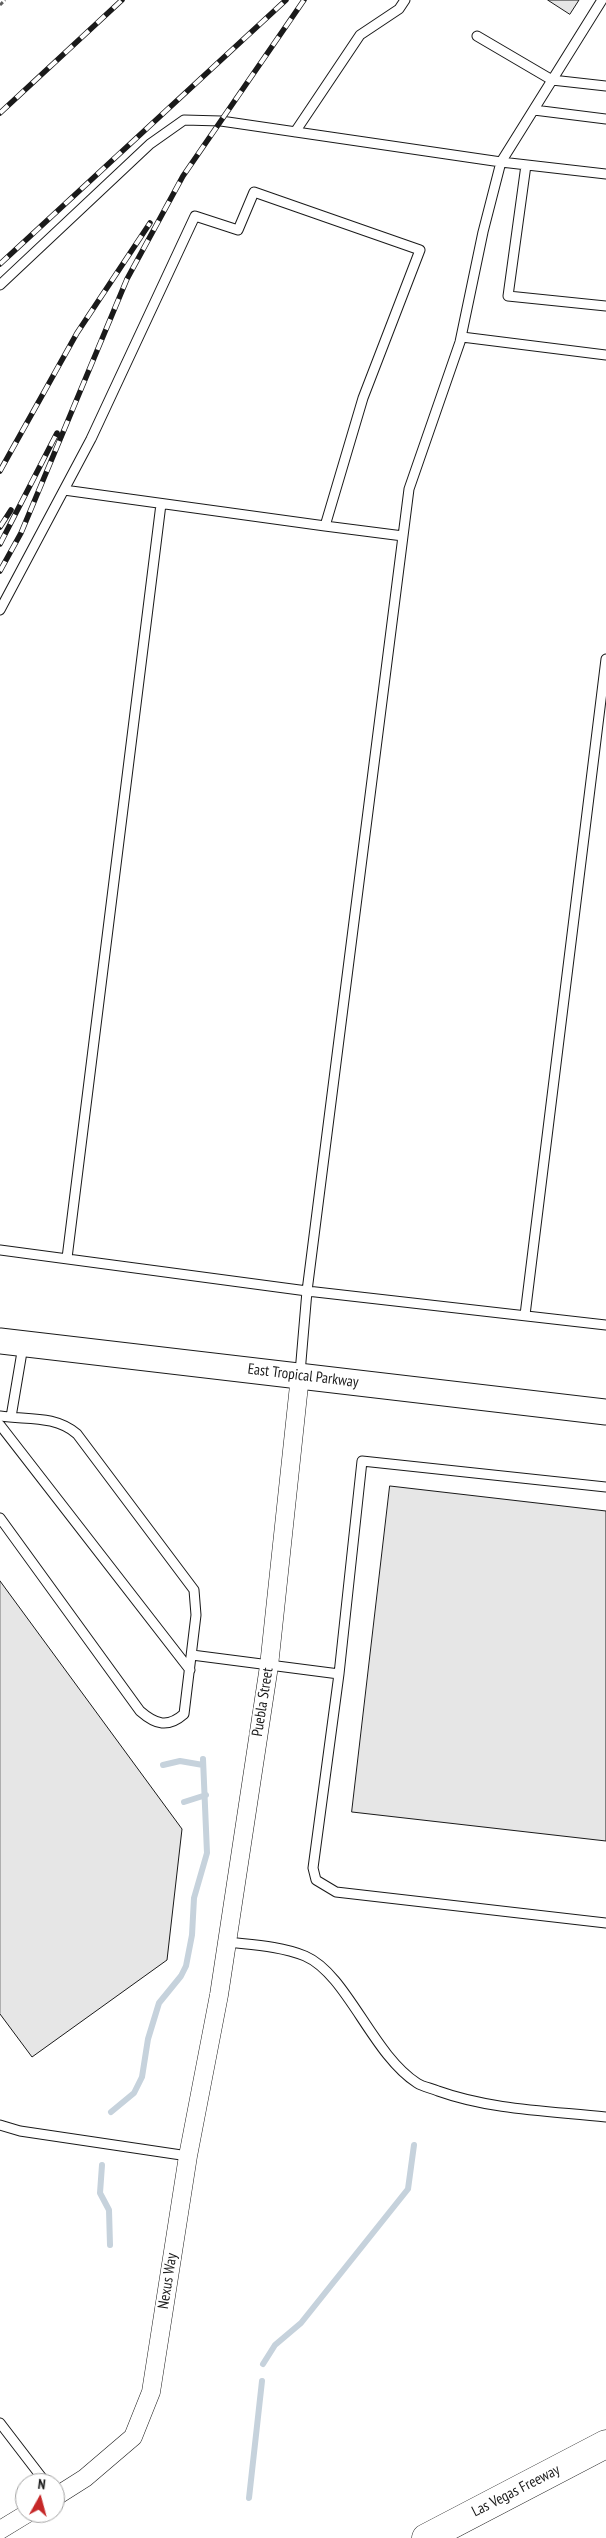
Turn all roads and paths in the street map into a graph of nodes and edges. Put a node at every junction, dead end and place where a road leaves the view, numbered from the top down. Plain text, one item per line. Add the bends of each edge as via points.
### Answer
1 (5, 0) edge
2 (405, 0) edge
3 (602, 0) edge
4 (0, 5) edge
5 (478, 36) dead end
6 (552, 80) junction
7 (606, 86) edge
8 (534, 110) junction
9 (606, 119) edge
10 (295, 132) junction
11 (501, 162) junction
12 (526, 165) junction
13 (606, 174) edge
14 (0, 285) edge
15 (606, 306) edge
16 (462, 337) junction
17 (606, 355) edge
18 (64, 490) junction
19 (161, 504) junction
20 (325, 526) junction
21 (403, 536) junction
22 (0, 610) edge
23 (606, 659) edge
24 (0, 1250) edge
25 (67, 1258) junction
26 (307, 1291) junction
27 (525, 1315) junction
28 (606, 1325) edge
29 (12, 1342) edge
30 (300, 1376) junction
31 (606, 1412) edge
32 (0, 1416) edge
33 (11, 1417) junction
34 (0, 1424) edge
35 (606, 1487) edge
36 (0, 1518) edge
37 (192, 1655) junction
38 (269, 1666) junction
39 (190, 1670) junction
40 (338, 1674) junction
41 (606, 1923) edge
42 (227, 1942) junction
43 (212, 2026) joint
44 (606, 2117) edge
45 (0, 2126) edge
46 (188, 2156) junction
47 (0, 2423) edge
48 (606, 2444) edge
49 (38, 2473) edge
50 (65, 2490) edge
51 (15, 2521) edge
52 (0, 2530) edge
53 (426, 2538) edge

1 - 4 path
2 - 10 lane via 399,10 360,35
3 - 6 lane
5 - 6 lane
6 - 7 lane
6 - 8 lane
8 - 9 lane
8 - 11 lane
10 - 11 lane
10 - 14 lane via 221,121 184,120 150,144
11 - 12 lane
11 - 16 lane
12 - 13 lane
12 - 15 lane via 508,296
16 - 17 lane
16 - 21 lane via 409,490
18 - 19 lane
18 - 20 lane via 92,439 195,216 238,230 254,192 420,250 363,398
18 - 22 lane
19 - 20 lane
19 - 25 lane
20 - 21 lane
21 - 26 lane
23 - 27 lane
24 - 25 lane
25 - 26 lane
26 - 27 lane
26 - 30 lane
27 - 28 lane
29 - 30 street, East Tropical Parkway
29 - 33 lane
30 - 31 street, East Tropical Parkway
30 - 38 street, Puebla Street
32 - 33 lane
33 - 37 lane via 54,1420 77,1434 194,1590 197,1602
34 - 39 lane
35 - 40 lane via 362,1461
36 - 39 lane via 140,1711 150,1720 163,1725 175,1722 184,1714
37 - 38 lane
37 - 39 lane
38 - 40 lane
38 - 42 street, Puebla Street
40 - 41 lane via 313,1868 316,1880 336,1892
42 - 43 street, Puebla Street
42 - 44 lane via 299,1954 328,1973 391,2062 418,2084 452,2096 504,2106
43 - 46 street, Nexus Way
45 - 46 lane
46 - 50 street, Nexus Way via 151,2392 144,2413 133,2437 85,2478
47 - 49 lane
48 - 53 highway, Las Vegas Freeway
51 - 52 street

